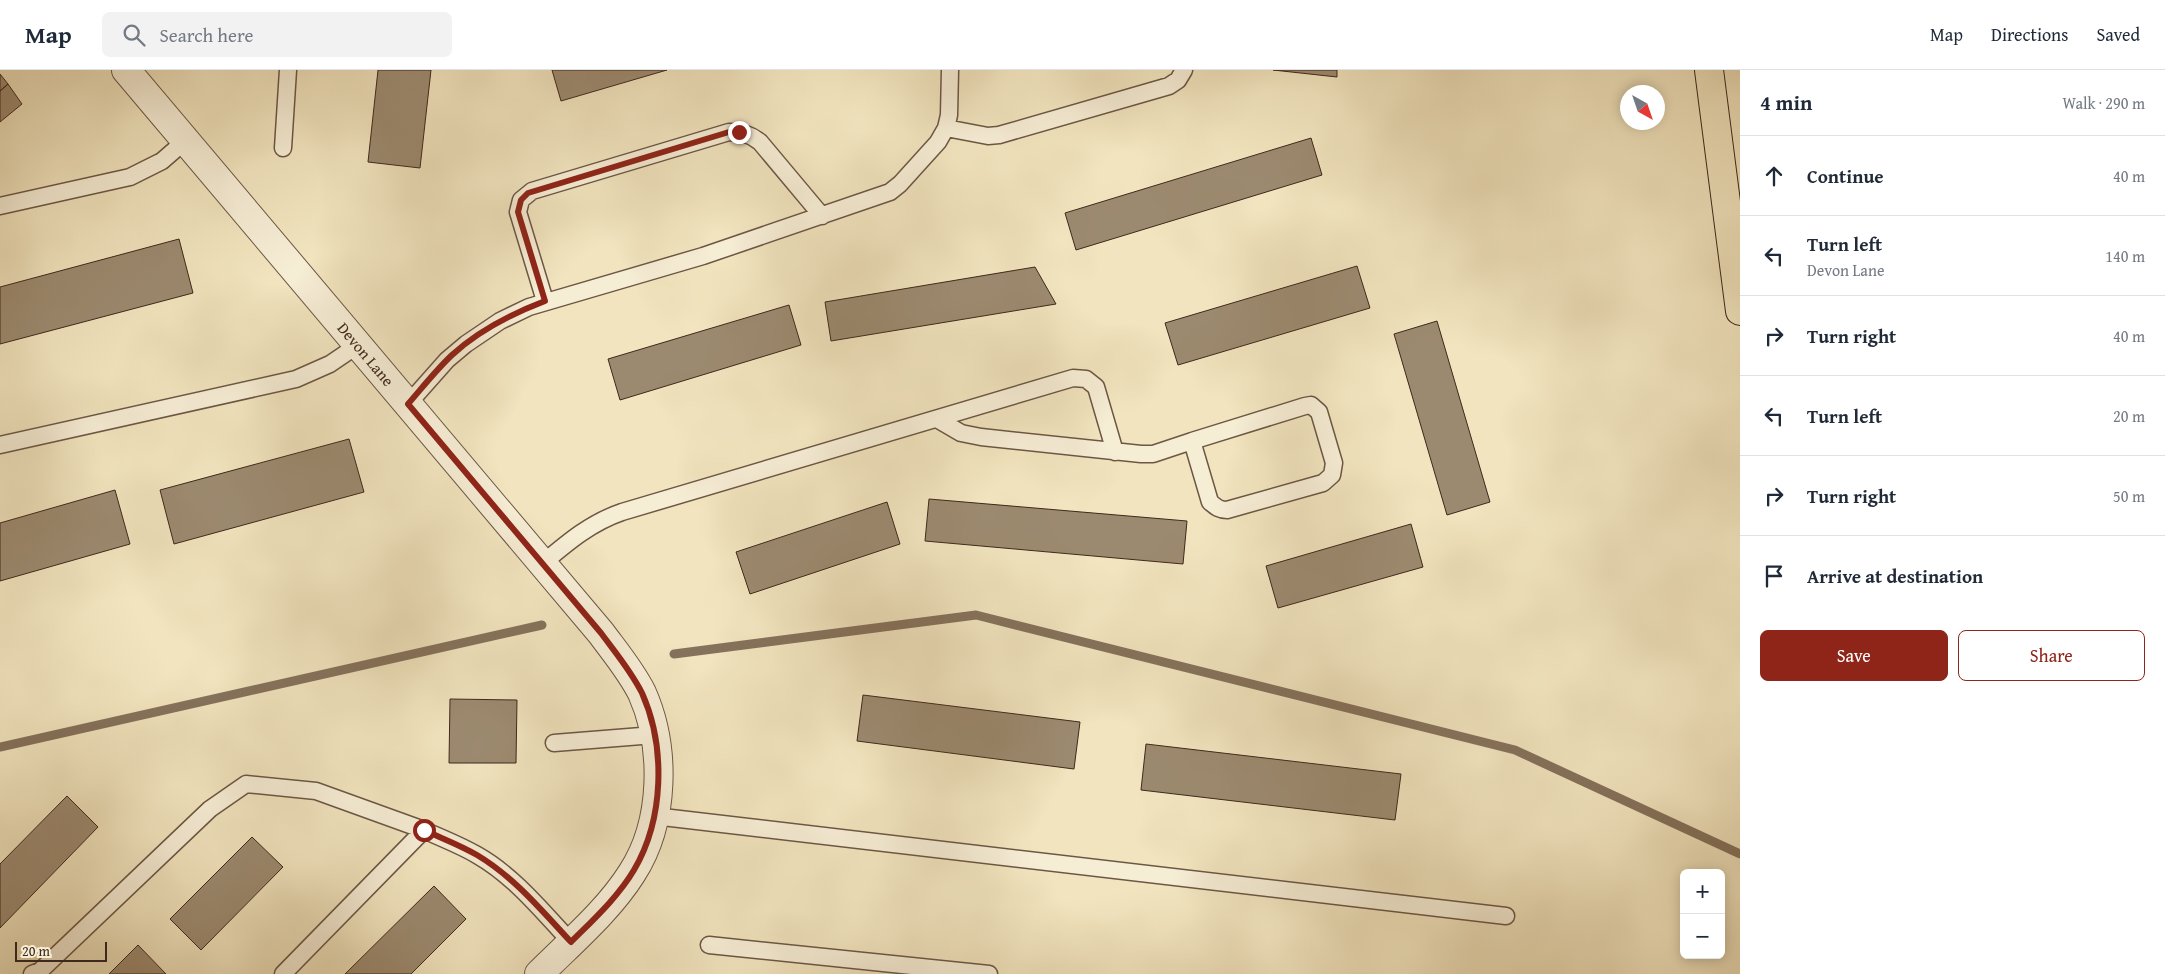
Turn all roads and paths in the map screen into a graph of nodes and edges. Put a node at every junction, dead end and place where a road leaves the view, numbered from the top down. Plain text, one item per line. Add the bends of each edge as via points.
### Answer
1 (126, 70) edge
2 (288, 70) edge
3 (950, 70) edge
4 (1184, 70) edge
5 (1709, 70) edge
6 (946, 128) junction
7 (185, 141) junction
8 (283, 148) dead end
9 (0, 206) edge
10 (822, 216) junction
11 (545, 301) junction
12 (1740, 310) edge
13 (358, 345) junction
14 (408, 404) junction
15 (937, 419) junction
16 (1192, 441) junction
17 (0, 445) edge
18 (1115, 452) junction
19 (542, 564) junction
20 (654, 735) junction
21 (554, 743) dead end
22 (654, 816) junction
23 (424, 830) junction
24 (1506, 916) dead end
25 (571, 942) junction
26 (709, 945) dead end
27 (32, 974) edge
28 (283, 974) edge
29 (539, 974) edge
30 (989, 974) edge

1 - 7 street, Devon Lane
2 - 8 lane
3 - 6 lane
4 - 6 lane via 1169,86 1018,131 993,136
5 - 12 highway
6 - 10 lane via 938,142 897,187
7 - 9 lane via 162,161 130,177
7 - 13 street, Devon Lane
10 - 11 lane via 704,256
10 - 11 lane via 760,142 739,132 729,132 532,191 521,200 518,212
11 - 14 lane via 500,321 466,344 447,360
13 - 14 street, Devon Lane
13 - 17 lane via 330,364 296,379
14 - 19 street, Devon Lane
15 - 18 lane via 961,433 974,436
15 - 18 lane via 1078,377 1096,387
15 - 19 lane via 615,514 576,536
16 - 16 lane via 1311,406 1318,412 1334,463 1333,473 1323,483 1223,510 1210,502
16 - 18 lane via 1153,454
19 - 20 street, Devon Lane via 629,670 644,700
20 - 21 lane
20 - 22 street, Devon Lane via 658,787
22 - 24 lane
22 - 25 street, Devon Lane via 633,871
23 - 25 lane via 477,855 497,869 520,888
23 - 27 lane via 316,791 246,784 210,809 40,972
23 - 28 lane
25 - 29 street, Devon Lane
26 - 30 lane

